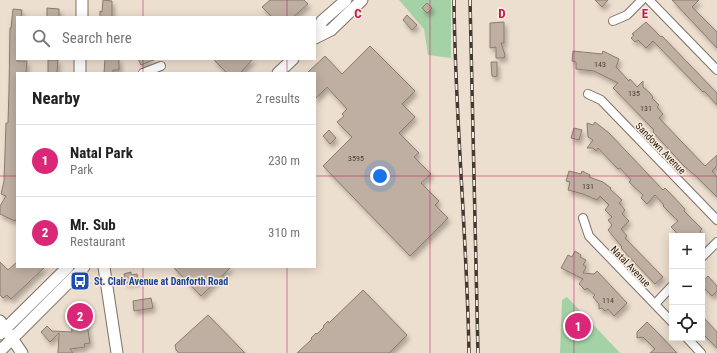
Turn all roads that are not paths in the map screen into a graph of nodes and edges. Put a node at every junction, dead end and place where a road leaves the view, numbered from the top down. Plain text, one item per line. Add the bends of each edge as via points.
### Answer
1 (82, 0) edge
2 (346, 0) edge
3 (362, 0) edge
4 (642, 0) edge
5 (649, 0) edge
6 (82, 16) edge
7 (613, 21) dead end
8 (316, 37) edge
9 (80, 60) edge
10 (292, 60) edge
11 (160, 66) dead end
12 (717, 70) edge
13 (80, 72) edge
14 (145, 72) edge
15 (279, 72) edge
16 (588, 94) dead end
17 (583, 218) dead end
18 (717, 220) edge
19 (717, 242) edge
20 (705, 254) edge
21 (67, 268) edge
22 (83, 268) edge
23 (104, 268) edge
24 (669, 289) edge
25 (655, 304) junction
26 (669, 319) edge
27 (2, 328) edge
28 (13, 339) junction
29 (690, 341) edge
30 (3, 348) edge
31 (22, 353) edge
32 (117, 353) edge
33 (701, 353) edge

1 - 6 main road
2 - 8 main road via 322,21
3 - 8 main road via 331,30
4 - 7 street via 627,15
5 - 12 street
9 - 13 main road
10 - 15 main road
11 - 14 street
16 - 18 street, Sandown Avenue via 601,100
17 - 25 street, Natal Avenue via 589,236
19 - 20 street
21 - 27 main road
22 - 28 main road
23 - 32 main road
24 - 25 street
25 - 26 street, Natal Avenue
27 - 28 main road
28 - 30 main road
28 - 31 main road
29 - 33 street

